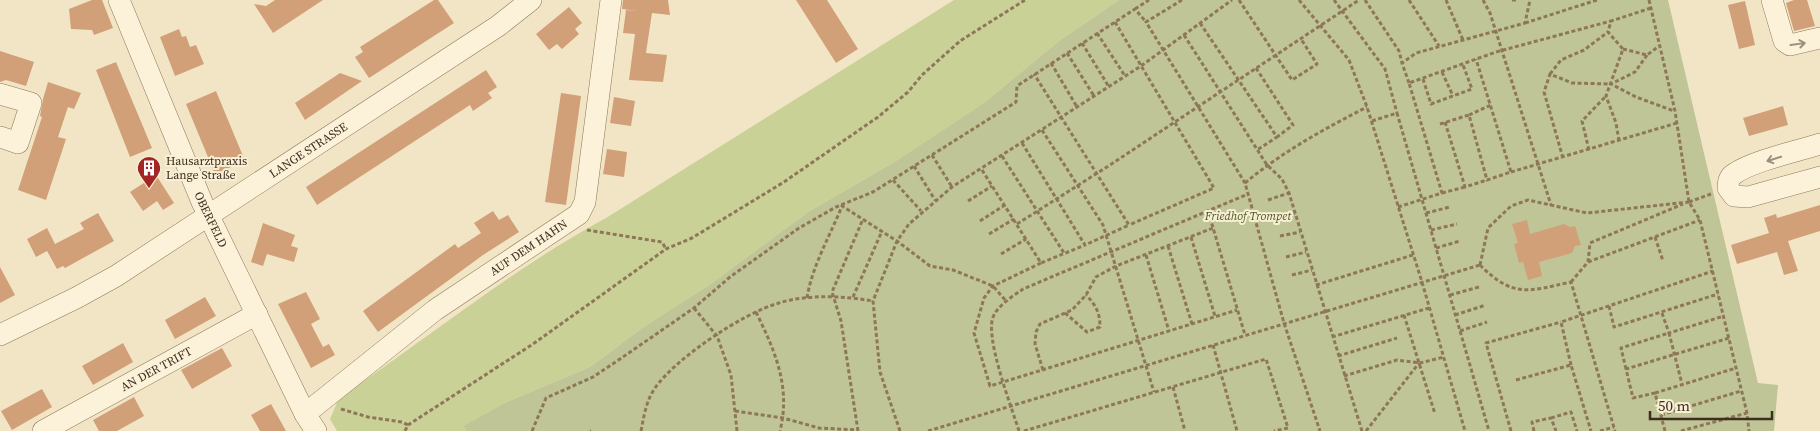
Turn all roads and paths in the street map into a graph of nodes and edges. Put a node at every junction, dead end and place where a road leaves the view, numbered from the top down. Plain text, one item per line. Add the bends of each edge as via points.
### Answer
1 (118, 0) edge
2 (531, 0) edge
3 (611, 0) edge
4 (1025, 0) edge
5 (1149, 0) edge
6 (1182, 0) edge
7 (1232, 0) edge
8 (1239, 0) edge
9 (1299, 0) edge
10 (1334, 0) edge
11 (1359, 0) edge
12 (1365, 0) edge
13 (1408, 0) edge
14 (1446, 0) edge
15 (1483, 0) edge
16 (1512, 0) edge
17 (1518, 0) edge
18 (1530, 0) edge
19 (1597, 0) edge
20 (1649, 0) edge
21 (1772, 0) edge
22 (1651, 8) junction
23 (1135, 9) junction
24 (1342, 10) junction
25 (1611, 21) junction
26 (1115, 22) junction
27 (1146, 22) junction
28 (1200, 23) junction
29 (1525, 23) junction
30 (1321, 26) junction
31 (1495, 30) junction
32 (1608, 32) junction
33 (1097, 34) junction
34 (1184, 35) junction
35 (1820, 38) edge
36 (1301, 39) junction
37 (1463, 40) junction
38 (1082, 43) junction
39 (1439, 46) junction
40 (1660, 46) junction
41 (1623, 49) junction
42 (1164, 50) junction
43 (1502, 52) junction
44 (1066, 53) junction
45 (1276, 55) junction
46 (1647, 55) junction
47 (1476, 59) junction
48 (1051, 63) junction
49 (1402, 63) junction
50 (1463, 65) junction
51 (1140, 66) junction
52 (1256, 68) junction
53 (1442, 72) junction
54 (1034, 74) junction
55 (1550, 74) junction
56 (1125, 76) junction
57 (1423, 79) junction
58 (1238, 80) junction
59 (1409, 83) junction
60 (1611, 84) junction
61 (1109, 86) junction
62 (1220, 92) junction
63 (0, 94) edge
64 (1094, 96) junction
65 (1453, 96) junction
66 (1606, 96) junction
67 (1197, 106) junction
68 (1367, 106) junction
69 (1492, 106) junction
70 (1078, 107) junction
71 (1675, 111) junction
72 (1397, 113) junction
73 (1469, 115) junction
74 (1062, 117) junction
75 (1372, 121) junction
76 (1445, 122) junction
77 (1174, 123) junction
78 (1677, 123) junction
79 (1440, 124) dead end
80 (1042, 130) junction
81 (0, 137) edge
82 (1277, 137) junction
83 (1619, 141) junction
84 (1022, 144) junction
85 (1820, 144) edge
86 (1257, 150) junction
87 (1589, 150) junction
88 (932, 155) junction
89 (1002, 156) junction
90 (1563, 158) junction
91 (1267, 165) junction
92 (1538, 165) junction
93 (914, 166) junction
94 (982, 170) junction
95 (1511, 172) junction
96 (1098, 173) junction
97 (1820, 177) edge
98 (893, 180) junction
99 (1487, 180) junction
100 (1245, 183) junction
101 (992, 186) junction
102 (1078, 186) junction
103 (952, 187) junction
104 (1465, 187) junction
105 (1728, 188) junction
106 (1289, 193) junction
107 (1442, 193) junction
108 (1248, 194) junction
109 (1058, 199) junction
110 (1422, 199) junction
111 (935, 200) junction
112 (1268, 200) dead end
113 (968, 201) dead end
114 (1689, 202) junction
115 (1005, 205) junction
116 (842, 206) junction
117 (1551, 206) junction
118 (1398, 207) junction
119 (1450, 207) dead end
120 (1208, 210) junction
121 (921, 211) junction
122 (1037, 213) junction
123 (1294, 213) junction
124 (1426, 213) junction
125 (209, 216) junction
126 (863, 219) junction
127 (1014, 219) junction
128 (1274, 219) dead end
129 (572, 220) junction
130 (1700, 220) junction
131 (980, 221) dead end
132 (1017, 224) junction
133 (1457, 224) dead end
134 (1129, 225) junction
135 (1213, 228) junction
136 (1431, 230) junction
137 (882, 231) junction
138 (1300, 232) junction
139 (989, 234) dead end
140 (1106, 234) junction
141 (1280, 236) dead end
142 (1655, 237) junction
143 (1191, 238) junction
144 (1026, 239) junction
145 (897, 241) junction
146 (1460, 241) dead end
147 (1085, 245) junction
148 (1168, 246) junction
149 (1436, 248) junction
150 (666, 249) junction
151 (1112, 251) junction
152 (1306, 252) junction
153 (1064, 253) junction
154 (1001, 254) dead end
155 (1146, 255) junction
156 (1414, 255) junction
157 (1286, 257) dead end
158 (1663, 261) dead end
159 (1588, 262) junction
160 (1041, 263) junction
161 (1480, 265) junction
162 (1116, 266) junction
163 (1312, 270) junction
164 (1713, 271) junction
165 (1292, 276) dead end
166 (1444, 276) junction
167 (1422, 282) junction
168 (1571, 282) junction
169 (1316, 285) junction
170 (993, 286) junction
171 (1479, 287) dead end
172 (1718, 294) junction
173 (1086, 295) junction
174 (1450, 295) junction
175 (807, 298) junction
176 (853, 298) junction
177 (835, 299) junction
178 (873, 301) junction
179 (1006, 301) junction
180 (1486, 305) dead end
181 (1609, 306) junction
182 (694, 308) junction
183 (1429, 308) junction
184 (1237, 310) junction
185 (1324, 311) junction
186 (756, 312) junction
187 (1662, 312) junction
188 (1065, 313) junction
189 (257, 314) junction
190 (1582, 314) junction
191 (1404, 315) junction
192 (1456, 315) junction
193 (1215, 316) junction
194 (1724, 316) junction
195 (1487, 322) dead end
196 (1561, 322) junction
197 (1284, 323) junction
198 (1192, 324) junction
199 (1169, 331) junction
200 (1460, 331) junction
201 (1669, 333) junction
202 (0, 334) edge
203 (1245, 335) junction
204 (717, 336) junction
205 (1332, 337) junction
206 (1397, 338) dead end
207 (1729, 338) junction
208 (1138, 341) junction
209 (1213, 345) junction
210 (1674, 354) junction
211 (1338, 356) junction
212 (1444, 357) junction
213 (1420, 363) junction
214 (1571, 365) junction
215 (1146, 366) junction
216 (1736, 368) junction
217 (1626, 369) junction
218 (1043, 370) junction
219 (1221, 372) junction
220 (1344, 376) junction
221 (1516, 380) dead end
222 (1003, 382) junction
223 (1682, 384) junction
224 (1173, 387) junction
225 (1742, 391) junction
226 (1154, 392) junction
227 (1654, 393) junction
228 (326, 397) junction
229 (1012, 407) junction
230 (735, 411) junction
231 (1747, 412) junction
232 (1435, 414) dead end
233 (1661, 415) junction
234 (783, 418) junction
235 (1552, 418) junction
236 (309, 425) edge
237 (408, 425) junction
238 (1041, 426) junction
239 (52, 429) edge
240 (1614, 429) edge
241 (858, 430) edge
242 (405, 431) edge
243 (532, 431) edge
244 (641, 431) edge
245 (737, 431) edge
246 (780, 431) edge
247 (900, 431) edge
248 (928, 431) edge
249 (1019, 431) edge
250 (1024, 431) edge
251 (1042, 431) edge
252 (1185, 431) edge
253 (1238, 431) edge
254 (1274, 431) edge
255 (1320, 431) edge
256 (1362, 431) edge
257 (1366, 431) edge
258 (1465, 431) edge
259 (1489, 431) edge
260 (1511, 431) edge
261 (1534, 431) edge
262 (1556, 431) edge
263 (1577, 431) edge
264 (1591, 431) edge
265 (1600, 431) edge
266 (1665, 431) edge
267 (1682, 431) edge
268 (1749, 431) edge

1 - 125 street, OBERFELD
2 - 125 street, LANGE STRASSE via 498,26
3 - 129 street, AUF DEM HAHN via 585,202
4 - 150 path via 960,41 878,117 784,182 692,238
5 - 23 path
6 - 27 path
7 - 28 path
8 - 45 path
9 - 30 path
10 - 24 path
11 - 24 path
12 - 49 path via 1399,51
13 - 39 path
14 - 37 path
15 - 31 path
16 - 17 path
18 - 29 path
19 - 29 path
20 - 22 path
21 -> 35 street via 1784,41 1800,45
22 - 25 path
22 - 40 path
23 - 26 path
23 - 27 path
24 - 30 path
24 - 72 path via 1385,69
25 - 32 path
25 - 43 path
26 - 33 path
26 - 51 path
27 - 42 path
28 - 34 path
28 - 58 path
29 - 31 path
30 - 36 path
30 - 68 path via 1349,60
31 - 37 path
31 - 43 path
32 - 41 path
32 - 55 path via 1584,50 1561,60
33 - 38 path
33 - 56 path
34 - 42 path
34 - 62 path
36 - 45 path
36 - 45 path via 1317,64 1292,80
37 - 39 path
38 - 44 path
38 - 61 path
39 - 49 path via 1416,53
40 - 46 path
40 - 71 path
41 - 46 path
41 - 60 path
42 - 51 path
42 - 67 path
43 - 47 path
43 - 92 path
44 - 48 path
44 - 64 path
45 - 52 path
46 - 60 path via 1635,72
47 - 50 path
47 - 69 path
48 - 54 path
48 - 70 path
49 - 59 path
50 - 53 path
50 - 65 path via 1472,89
51 - 56 path
51 - 77 path
52 - 58 path
52 - 82 path via 1293,125
53 - 57 path
53 - 65 path
54 - 74 path
54 - 88 path via 1017,86 1016,102
55 - 60 path via 1572,83
55 - 90 path via 1544,92
56 - 61 path
57 - 59 path
57 - 65 path via 1431,104
58 - 62 path
58 - 82 path
59 - 107 path
60 - 66 path
60 - 71 path via 1636,98
61 - 64 path
62 - 67 path
62 - 86 path
63 - 81 street via 31,103 18,143
64 - 70 path
66 - 83 path
66 - 87 path via 1582,121
67 - 77 path
67 - 100 path
68 - 75 path
68 - 91 path via 1311,135
69 - 73 path
69 - 95 path
70 - 74 path
71 - 78 path
72 - 75 path
72 - 110 path
73 - 76 path
73 - 99 path
74 - 80 path
74 - 96 path
75 - 118 path
76 - 79 path
76 - 104 path
77 - 96 path
77 - 134 path via 1214,188
78 - 83 path
78 - 114 path
80 - 84 path
80 - 102 path
82 - 86 path
83 - 87 path
84 - 89 path
84 - 109 path
85 -> 105 street via 1747,167 1730,178
86 - 91 path
87 - 90 path
88 - 93 path
88 - 103 path
89 - 94 path
89 - 122 path
90 - 92 path
91 - 100 path
91 - 106 path via 1282,179
92 - 95 path
92 - 117 path
93 - 98 path
93 - 111 path
94 - 101 path
94 - 103 path
95 - 99 path
96 - 102 path
96 - 134 path
97 - 105 street via 1748,197 1734,196
98 - 116 path
98 - 121 path
99 - 104 path
100 - 108 path
101 - 113 path
101 - 115 path
102 - 109 path
102 - 140 path
103 - 111 path
104 - 107 path
105 - 114 path
106 - 112 path
106 - 123 path
107 - 110 path
108 - 120 path
108 - 197 path
109 - 122 path
109 - 147 path
110 - 118 path
110 - 124 path
111 - 121 path
114 - 117 path via 1587,213
114 - 130 path
114 - 159 path via 1590,243
115 - 127 path
115 - 131 path
116 - 126 path
116 - 175 path via 811,275
116 - 182 path via 799,228
117 - 161 path via 1528,200 1511,206 1488,228
118 - 156 path
119 - 124 path
120 - 135 path
120 - 151 path
121 - 145 path
122 - 132 path
122 - 153 path
123 - 128 path
123 - 138 path
124 - 136 path
125 - 189 street, OBERFELD
125 - 202 street, LANGE STRASSE via 116,276
126 - 137 path
126 - 177 path via 832,292
127 - 132 path
127 - 139 path
129 - 150 path via 578,229 662,242
129 - 228 street, AUF DEM HAHN via 436,310
130 - 142 path
130 - 164 path
132 - 144 path
133 - 136 path
134 - 140 path
135 - 143 path
135 - 184 path
136 - 149 path
137 - 145 path
137 - 176 path
138 - 141 path
138 - 152 path
140 - 147 path
140 - 151 path
142 - 158 path
142 - 159 path
143 - 148 path
143 - 193 path
144 - 154 path
144 - 160 path
145 - 170 path via 930,266 953,270
145 - 178 path
146 - 149 path
147 - 153 path
148 - 155 path
148 - 198 path
149 - 166 path
150 - 237 path via 533,344
151 - 162 path
151 - 179 path via 1022,289
152 - 157 path
152 - 163 path
153 - 160 path
155 - 162 path
155 - 199 path
156 - 167 path
156 - 169 path
159 - 168 path
160 - 170 path
161 - 166 path
161 - 168 path via 1493,278 1513,290 1532,290
162 - 173 path via 1096,277
162 - 208 path
163 - 165 path
163 - 169 path
164 - 172 path
164 - 181 path
166 - 167 path
166 - 174 path
167 - 183 path
167 - 185 path
168 - 190 path
169 - 185 path
170 - 179 path
170 - 222 path via 984,298 974,333 990,386
171 - 174 path
172 - 187 path
172 - 194 path
173 - 188 path
173 - 188 path via 1095,304 1100,327 1087,332
174 - 192 path
175 - 177 path
175 - 186 path via 779,302
176 - 177 path
176 - 178 path
177 - 241 path
178 - 247 path via 880,372
179 - 222 path via 993,316 991,333
180 - 192 path
181 - 187 path via 1614,327
181 - 190 path
182 - 204 path
182 - 243 path via 593,377 546,398
183 - 191 path
183 - 212 path
184 - 193 path
184 - 203 path
185 - 197 path
185 - 205 path
186 - 204 path
186 - 234 path via 775,352 784,388
187 - 201 path
188 - 218 path via 1040,324 1036,332 1035,344
189 - 236 street, OBERFELD
189 - 239 street, AN DER TRIFT
190 - 196 path
190 - 240 path
191 - 205 path
191 - 213 path
192 - 200 path
193 - 198 path
194 - 201 path
194 - 207 path
195 - 200 path
196 - 214 path
196 - 260 path via 1486,343
197 - 203 path
197 - 255 path
198 - 199 path
199 - 208 path
200 - 259 path
201 - 210 path
201 - 217 path via 1622,348
203 - 209 path
204 - 230 path via 731,375
204 - 244 path via 673,368 655,388 647,403
205 - 211 path
206 - 211 path
207 - 210 path
207 - 216 path
208 - 215 path
208 - 218 path
209 - 215 path
209 - 219 path
210 - 217 path
210 - 223 path
211 - 220 path
212 - 213 path
212 - 258 path
213 - 220 path via 1397,360
213 - 232 path
213 - 257 path
214 - 221 path
214 - 264 path
215 - 226 path
215 - 229 path
216 - 223 path
216 - 225 path
217 - 227 path via 1633,398
218 - 222 path
219 - 224 path
219 - 253 path
219 - 254 path via 1266,359 1288,428
220 - 256 path
222 - 229 path
223 - 227 path
224 - 226 path
224 - 252 path
225 - 231 path
225 - 233 path
226 - 238 path
227 - 233 path
228 - 236 street, AUF DEM HAHN
228 - 237 path via 334,406
229 - 248 path
229 - 249 path
230 - 234 path
230 - 245 path
231 - 267 path
231 - 268 path
233 - 266 path
234 - 241 path via 819,428
234 - 246 path
235 - 261 path via 1532,422
235 - 262 path
235 - 263 path via 1571,412
237 - 242 path
238 - 250 path
238 - 251 path
240 - 265 path

